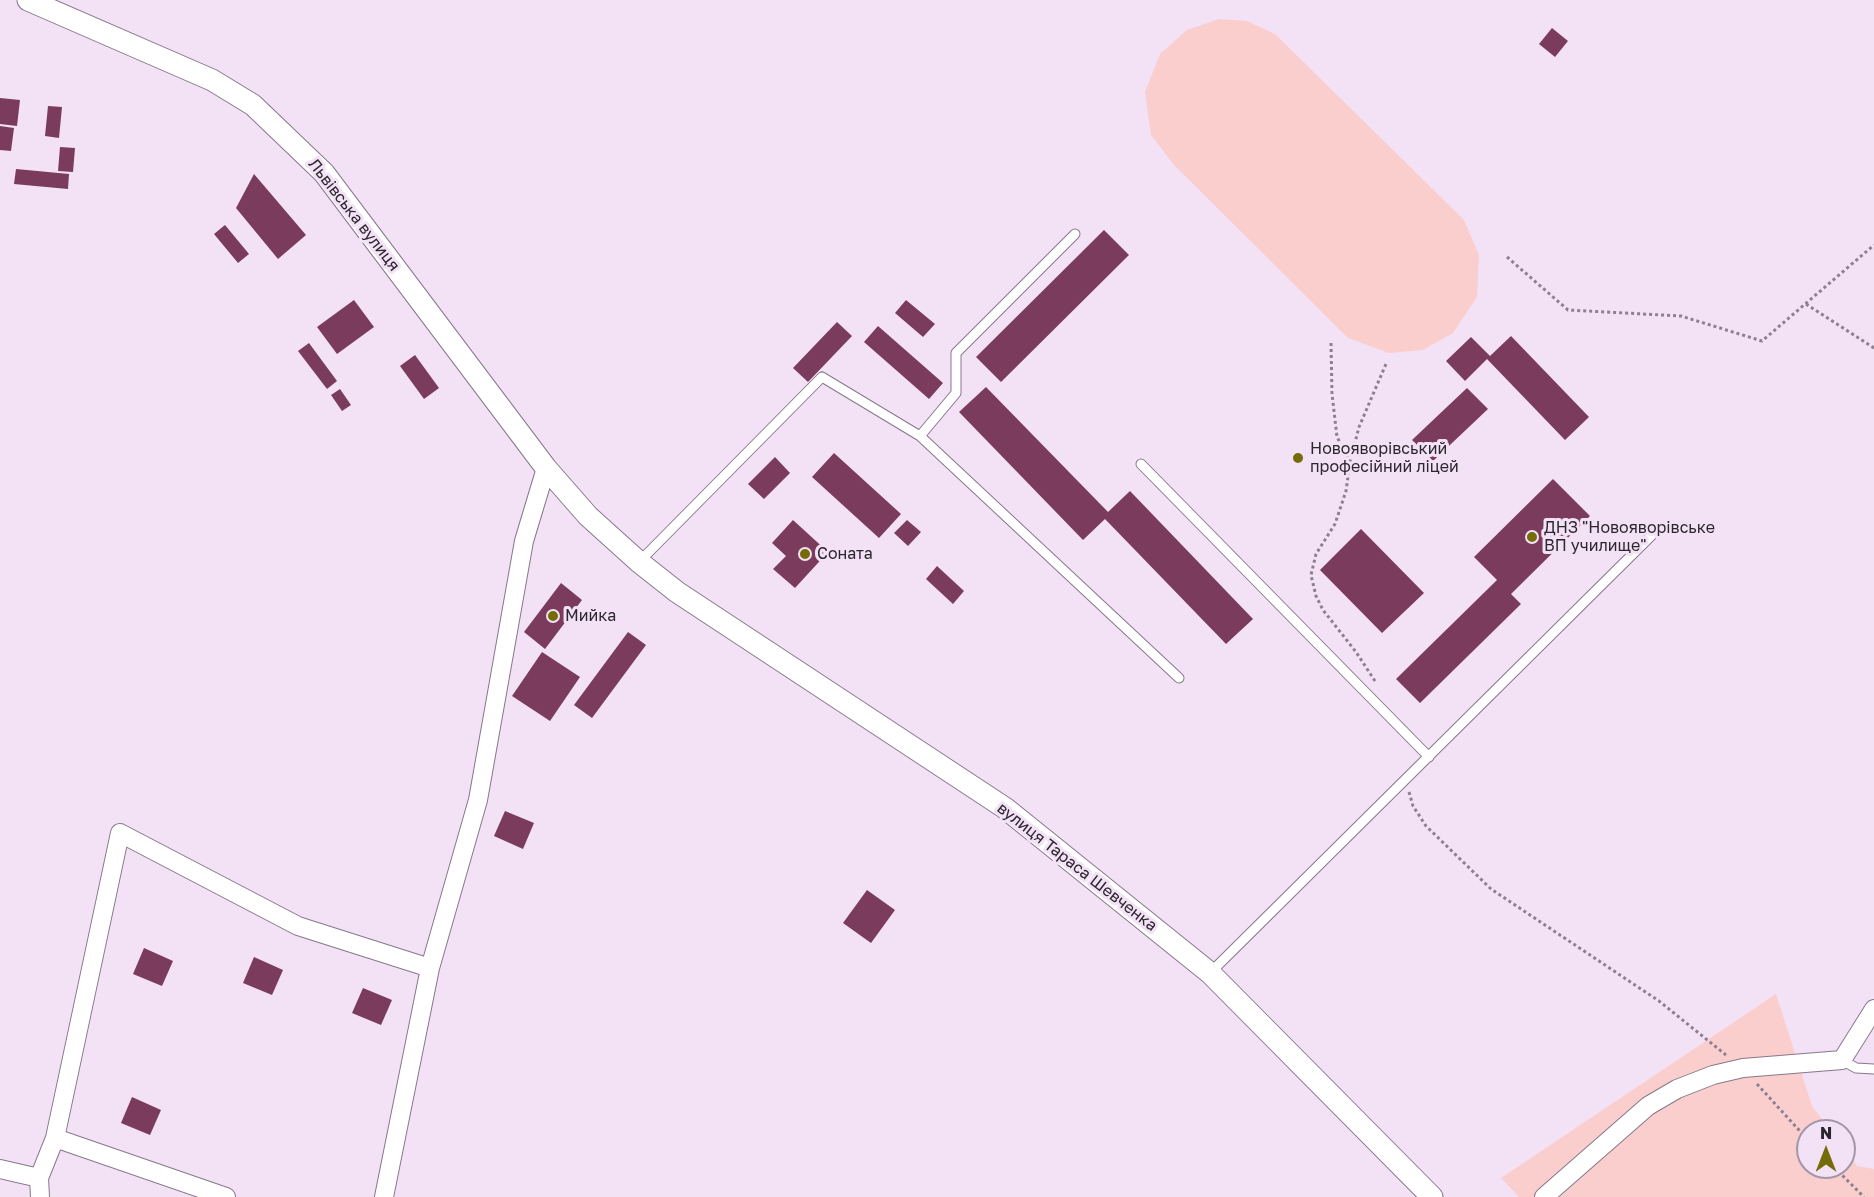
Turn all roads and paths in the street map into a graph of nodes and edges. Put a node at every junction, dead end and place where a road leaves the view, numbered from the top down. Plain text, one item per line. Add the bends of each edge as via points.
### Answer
1 (28, 0) edge
2 (1075, 234) dead end
3 (1874, 245) edge
4 (1507, 257) dead end
5 (1806, 304) junction
6 (1331, 344) dead end
7 (1874, 348) edge
8 (1386, 364) dead end
9 (920, 436) junction
10 (1350, 462) junction
11 (1141, 464) dead end
12 (546, 468) junction
13 (1656, 531) dead end
14 (639, 562) junction
15 (1179, 678) dead end
16 (1380, 690) dead end
17 (1429, 756) junction
18 (1412, 773) junction
19 (430, 968) junction
20 (1210, 973) junction
21 (1874, 1009) edge
22 (1842, 1060) junction
23 (1743, 1068) junction
24 (1874, 1070) edge
25 (1796, 1127) edge
26 (55, 1138) junction
27 (0, 1169) edge
28 (39, 1178) junction
29 (1846, 1179) edge
30 (40, 1197) edge
31 (226, 1197) edge
32 (384, 1197) edge
33 (1432, 1197) edge
34 (1544, 1197) edge
35 (1864, 1197) edge

1 - 12 street, Львівська вулиця via 212,80 253,105 324,173
2 - 9 lane via 957,353 957,393
3 - 5 path
4 - 5 path via 1568,310 1681,316 1762,341
5 - 7 path
6 - 10 path via 1337,437
8 - 10 path via 1359,427
9 - 14 lane via 822,377
9 - 15 lane
10 - 16 path via 1335,524 1316,554 1311,575 1323,610
11 - 17 lane
12 - 14 street, вулиця Тараса Шевченка via 588,516
12 - 19 street via 524,542 478,800
13 - 17 lane
14 - 20 street, вулиця Тараса Шевченка via 678,592 1005,808
17 - 18 lane
18 - 20 lane
18 - 23 path via 1408,790 1426,826 1491,889 1659,1001
19 - 26 street via 298,926 120,833
19 - 32 street
20 - 33 street, вулиця Тараса Шевченка
21 - 22 street
22 - 23 street
22 - 24 lane via 1856,1068
23 - 25 path
23 - 34 street via 1677,1089 1648,1106
26 - 28 street
26 - 31 street
27 - 28 street
28 - 30 street
29 - 35 path

